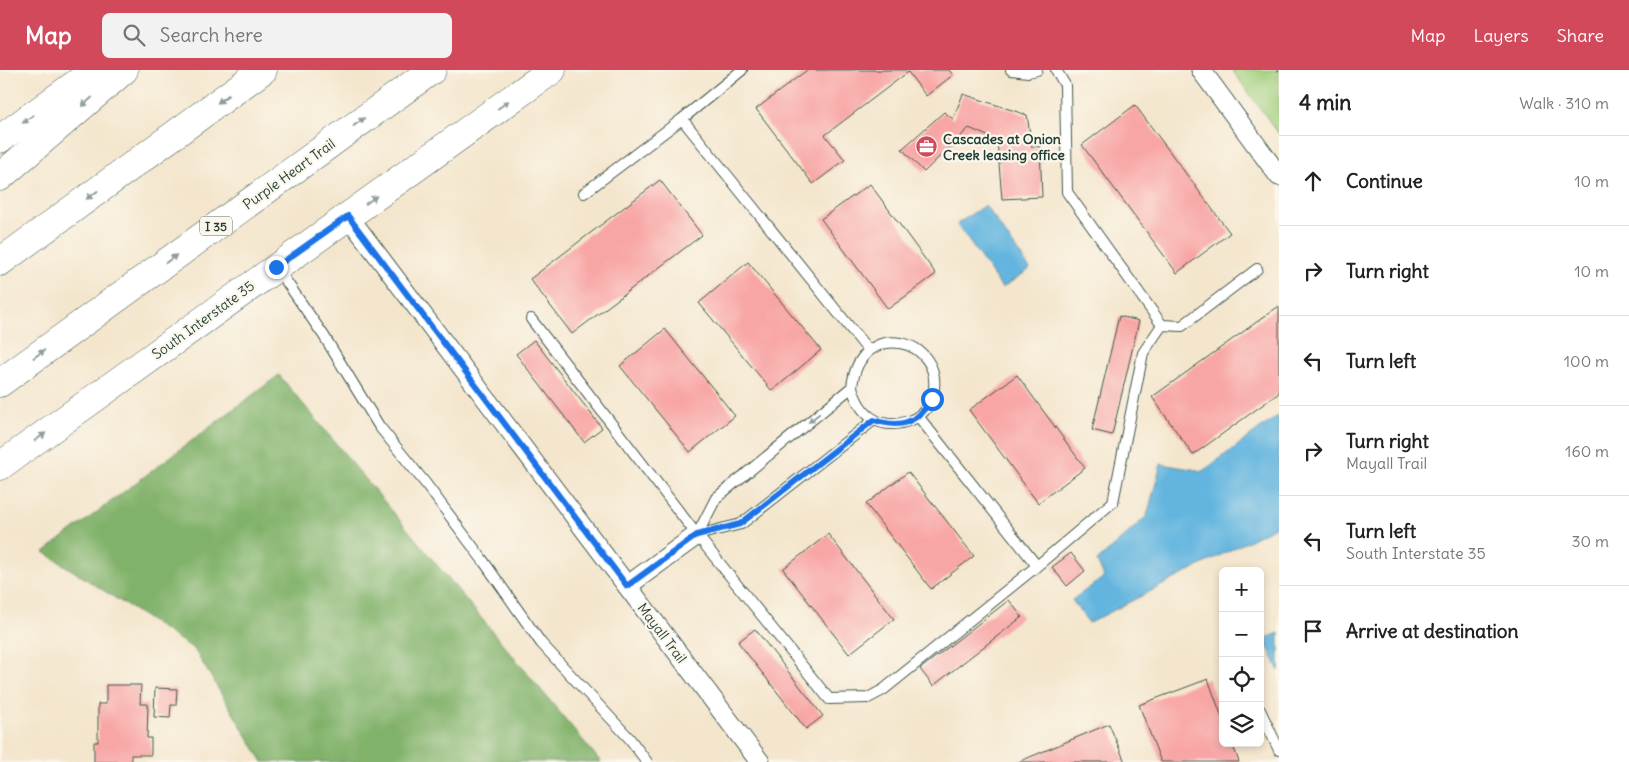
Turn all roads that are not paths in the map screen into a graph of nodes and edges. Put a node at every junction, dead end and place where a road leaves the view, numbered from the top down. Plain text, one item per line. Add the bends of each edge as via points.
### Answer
1 (95, 70) edge
2 (124, 70) edge
3 (263, 70) edge
4 (432, 70) edge
5 (552, 70) edge
6 (742, 70) edge
7 (1011, 70) edge
8 (1038, 70) edge
9 (1056, 70) edge
10 (1202, 70) edge
11 (682, 119) junction
12 (0, 139) edge
13 (1279, 176) edge
14 (0, 177) edge
15 (584, 193) dead end
16 (348, 216) junction
17 (0, 262) edge
18 (276, 267) junction
19 (1258, 269) dead end
20 (531, 319) dead end
21 (1162, 325) junction
22 (868, 350) junction
23 (0, 382) edge
24 (852, 387) junction
25 (918, 416) junction
26 (874, 420) junction
27 (0, 466) edge
28 (697, 535) junction
29 (1037, 566) junction
30 (627, 586) junction
31 (1264, 718) edge
32 (1279, 750) edge
33 (647, 762) edge
34 (760, 762) edge

1 -> 12 main road
2 -> 14 main road
3 -> 17 main road
23 -> 4 main road, Purple Heart Trail / I 35
16 -> 5 main road, South Interstate 35
6 - 11 lane
7 - 8 lane
9 - 21 lane via 1065,85 1067,192
10 - 13 street
11 - 15 lane
11 - 22 lane
16 - 18 main road, South Interstate 35
16 - 30 street, Mayall Trail
27 -> 18 main road, South Interstate 35
18 - 33 lane via 324,336 379,426 426,484 542,643
19 - 21 lane via 1182,326
20 - 28 lane
21 - 29 lane via 1144,353 1113,502
22 - 24 lane via 856,366
22 - 25 lane via 880,344 907,344 928,360 935,386 932,399
24 - 26 lane via 863,412
24 -> 28 lane via 716,498
25 - 26 lane via 902,424
25 - 29 lane
26 - 28 lane via 740,524
28 - 29 lane via 829,699 868,698 883,690
28 - 30 street
30 - 34 street, Mayall Trail
31 - 32 lane

